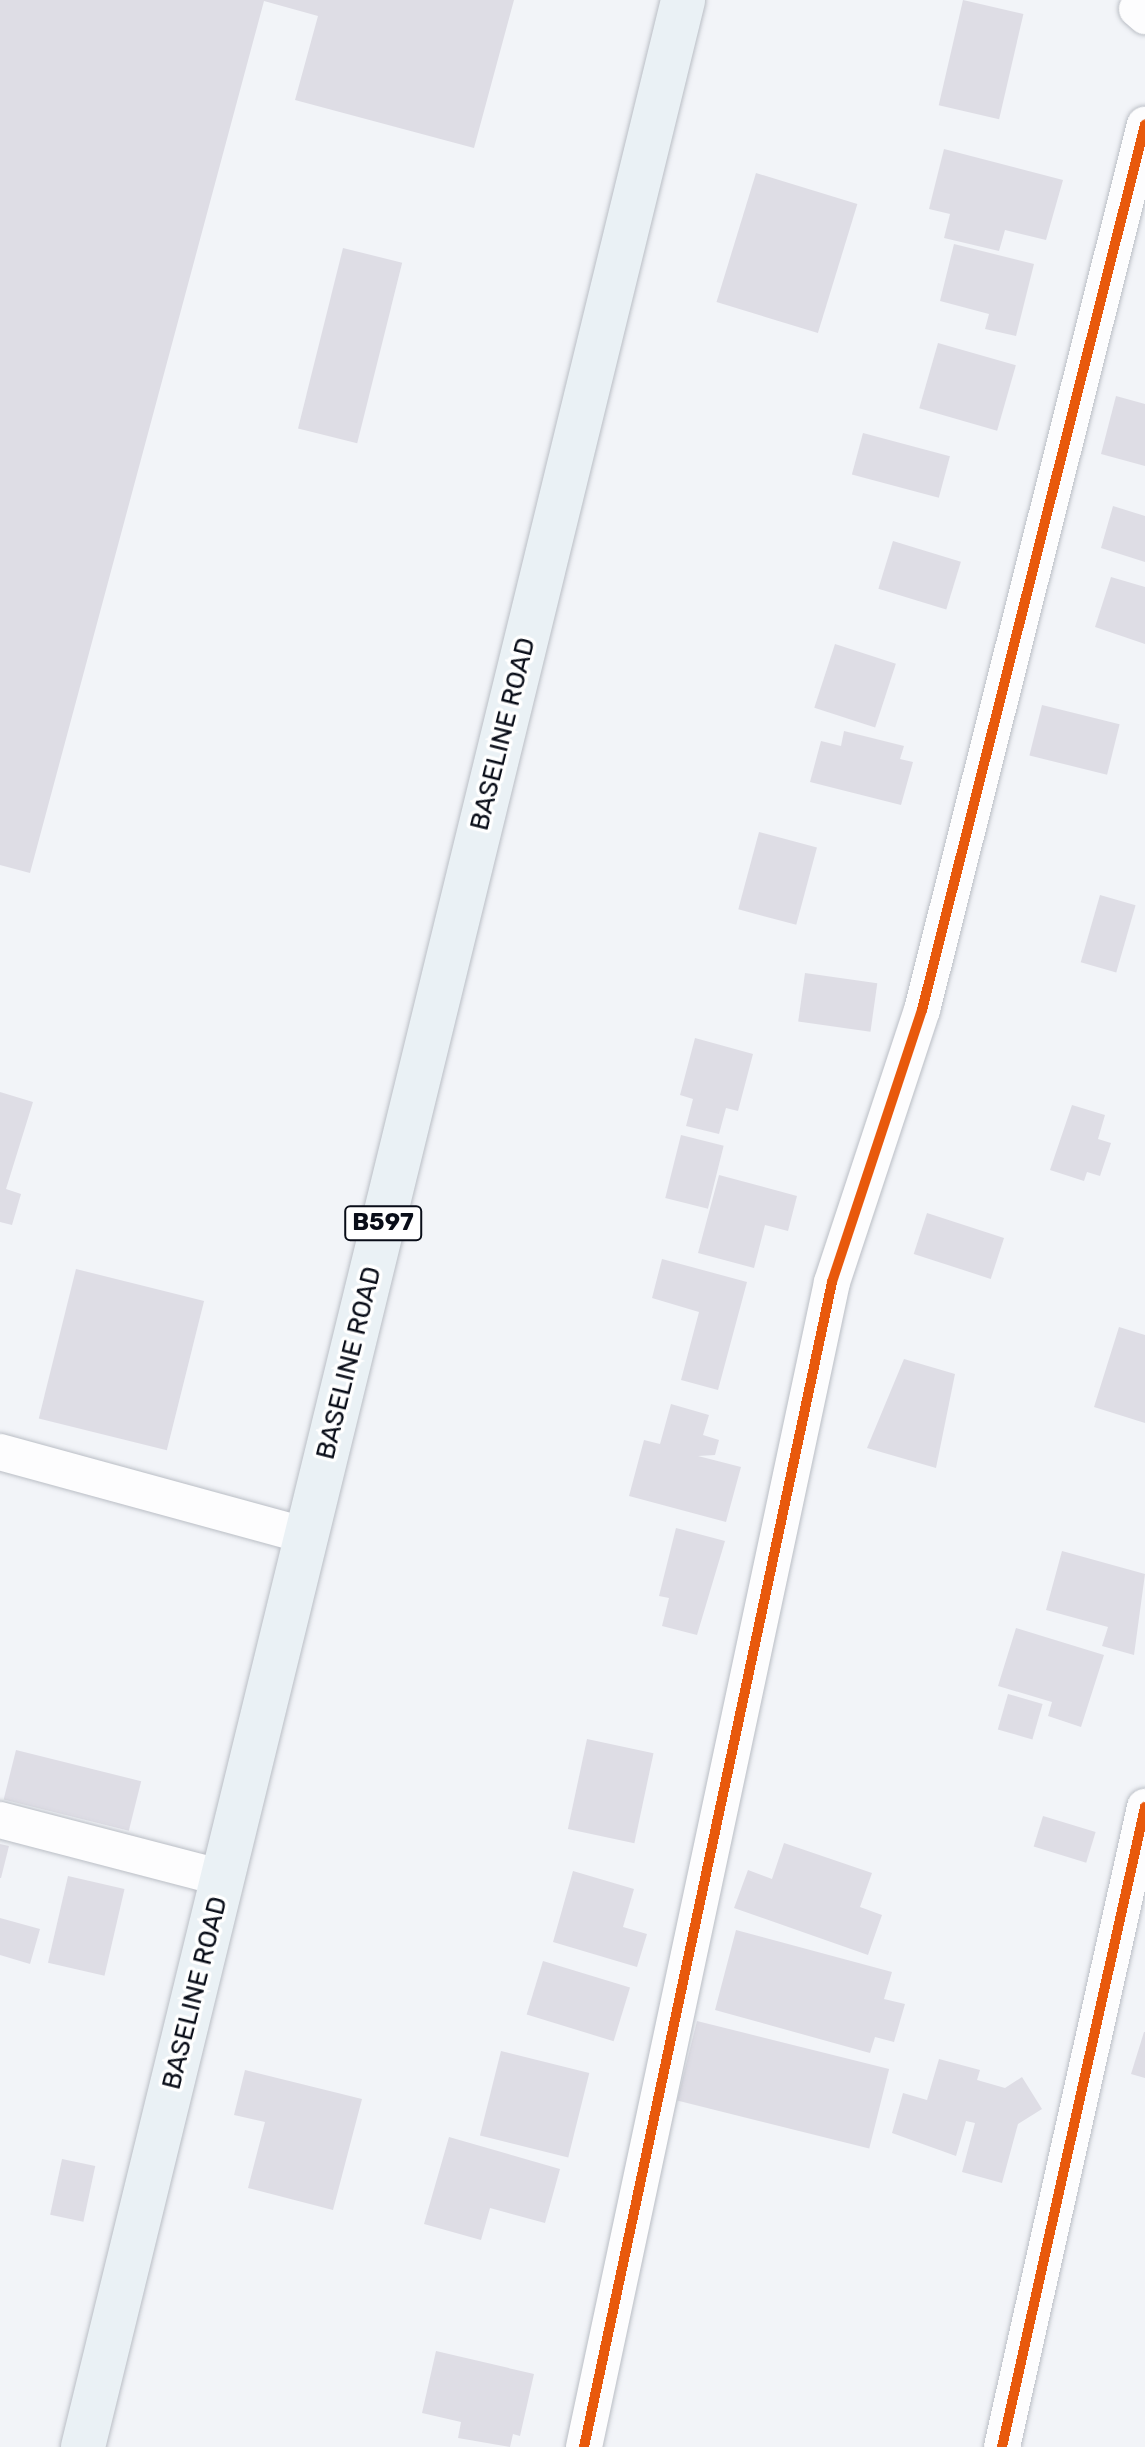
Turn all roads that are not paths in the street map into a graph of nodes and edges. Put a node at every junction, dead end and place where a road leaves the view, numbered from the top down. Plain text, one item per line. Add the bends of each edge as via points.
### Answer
1 (683, 0) edge
2 (1145, 125) edge
3 (0, 1452) edge
4 (307, 1536) junction
5 (1145, 1807) edge
6 (0, 1820) edge
7 (223, 1878) junction
8 (83, 2447) edge
9 (584, 2447) edge
10 (1002, 2447) edge

1 - 4 main road, BASELINE ROAD / B597
2 - 9 street via 922,1010 832,1282
3 - 4 street
4 - 7 main road, BASELINE ROAD / B597
5 - 10 street
6 - 7 street
7 - 8 main road, BASELINE ROAD / B597

